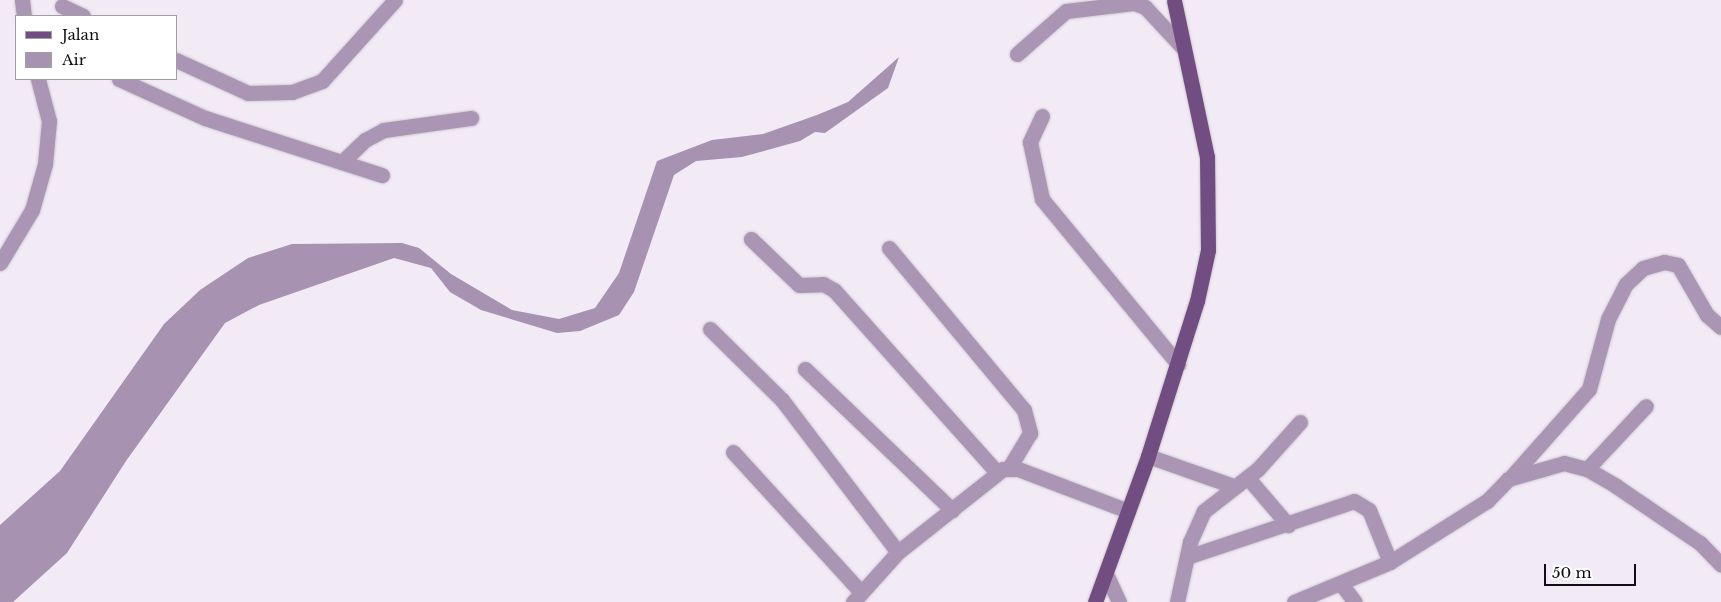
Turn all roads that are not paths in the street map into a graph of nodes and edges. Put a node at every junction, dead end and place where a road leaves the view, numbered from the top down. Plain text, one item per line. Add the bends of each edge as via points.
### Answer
1 (22, 0) edge
2 (395, 0) edge
3 (1174, 0) edge
4 (62, 6) dead end
5 (24, 15) edge
6 (82, 15) edge
7 (1184, 49) junction
8 (1017, 54) dead end
9 (178, 61) edge
10 (38, 80) edge
11 (121, 80) edge
12 (1042, 116) dead end
13 (471, 118) dead end
14 (342, 162) junction
15 (382, 175) dead end
16 (751, 239) dead end
17 (889, 248) dead end
18 (0, 263) edge
19 (1721, 327) edge
20 (710, 329) dead end
21 (1178, 364) junction
22 (805, 369) dead end
23 (1646, 406) dead end
24 (1300, 422) dead end
25 (733, 452) dead end
26 (1148, 456) junction
27 (1587, 468) junction
28 (1003, 469) junction
29 (1248, 478) junction
30 (1508, 480) junction
31 (1233, 486) junction
32 (952, 510) junction
33 (1128, 511) junction
34 (1288, 525) junction
35 (898, 552) junction
36 (1187, 557) junction
37 (1390, 562) junction
38 (1721, 565) edge
39 (1106, 574) junction
40 (1342, 585) junction
41 (857, 597) edge
42 (1095, 602) edge
43 (1119, 602) edge
44 (1176, 602) edge
45 (1294, 602) edge
46 (1354, 602) edge

1 - 5 street
2 - 9 street via 322,81 292,92 248,93
3 - 7 main road
4 - 6 street
7 - 8 street via 1146,7 1126,3 1066,11
7 - 21 main road via 1207,157 1210,217 1197,302
10 - 18 street via 49,121 45,164 32,210
11 - 14 street via 205,118
12 - 21 street via 1030,142 1042,199
13 - 14 street via 384,130 365,140
14 - 15 street
16 - 28 street via 799,285 823,284 834,290
17 - 28 street via 1024,410 1030,433
19 - 30 street via 1706,315 1678,265 1664,262 1643,268 1626,284 1608,319 1589,390
20 - 35 street via 782,400
21 - 26 main road
22 - 32 street
23 - 27 street
24 - 29 street
25 - 41 street
26 - 31 street
26 - 33 main road
27 - 30 street via 1564,463
27 - 38 street via 1700,543
28 - 32 street
28 - 33 street
29 - 31 street
29 - 34 street
30 - 37 street via 1487,501
31 - 36 street via 1204,511
32 - 35 street
33 - 39 main road
34 - 36 street
34 - 37 street via 1359,501 1369,510
35 - 41 street
36 - 44 street
37 - 40 street
39 - 42 main road
39 - 43 street
40 - 45 street
40 - 46 street

